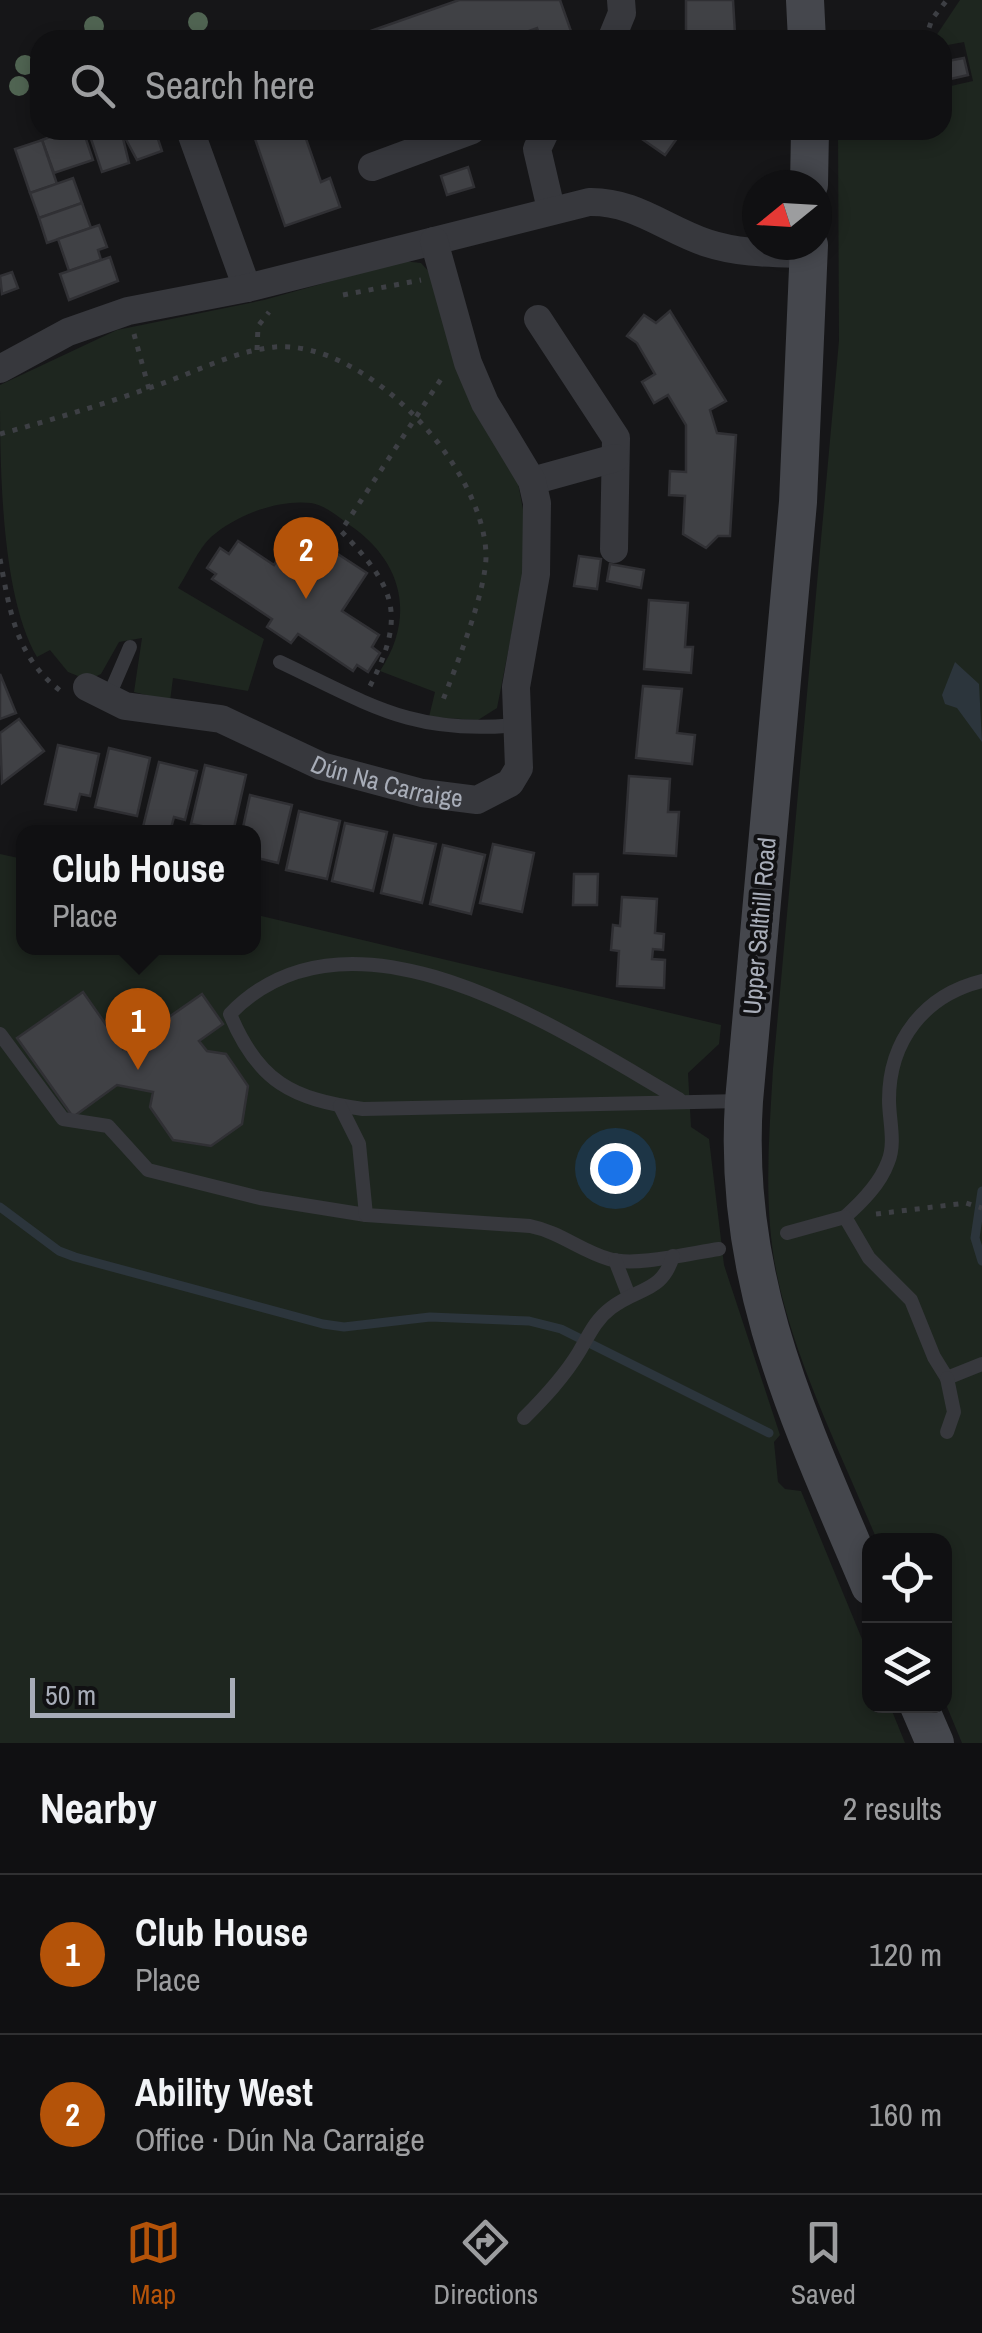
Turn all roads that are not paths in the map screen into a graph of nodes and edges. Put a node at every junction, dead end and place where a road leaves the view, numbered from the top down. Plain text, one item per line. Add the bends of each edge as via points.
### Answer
1 (621, 0) edge
2 (805, 0) edge
3 (616, 30) edge
4 (806, 30) edge
5 (194, 140) edge
6 (445, 140) edge
7 (541, 140) edge
8 (810, 140) edge
9 (372, 167) dead end
10 (810, 170) edge
11 (550, 208) junction
12 (434, 241) junction
13 (742, 249) edge
14 (809, 260) edge
15 (247, 288) junction
16 (538, 318) dead end
17 (0, 369) edge
18 (615, 458) junction
19 (532, 481) junction
20 (614, 549) dead end
21 (130, 647) dead end
22 (280, 662) dead end
23 (98, 692) joint
24 (517, 726) junction
25 (982, 981) edge
26 (0, 1034) edge
27 (679, 1099) junction
28 (744, 1100) junction
29 (340, 1106) junction
30 (366, 1214) junction
31 (845, 1217) junction
32 (787, 1233) dead end
33 (719, 1249) dead end
34 (673, 1256) junction
35 (615, 1260) junction
36 (629, 1296) junction
37 (982, 1364) edge
38 (947, 1378) junction
39 (524, 1418) dead end
40 (946, 1432) dead end
41 (862, 1566) edge
42 (923, 1713) edge
43 (935, 1743) edge

1 - 3 street
2 - 4 main road
5 - 15 street
6 - 9 street
7 - 11 street via 538,168
8 - 10 main road
11 - 12 street
11 - 13 street via 606,202 692,238
12 - 15 street
12 - 19 street, Dún Na Carraige via 463,350
14 - 28 main road, Upper Salthill Road via 798,502
15 - 17 street via 128,311 68,332
16 - 18 street via 607,418
18 - 19 street
18 - 20 street
19 - 24 street, Dún Na Carraige via 536,574 516,687
21 - 23 lane
22 - 24 lane via 396,718 432,727
23 - 24 street, Dún Na Carraige via 146,710 220,720 321,766 457,800 477,800 510,783 519,768
25 - 31 lane via 952,988 910,1029 890,1081 889,1161
26 - 30 lane via 64,1120 108,1126 148,1170 260,1198
27 - 28 lane
27 - 29 lane
27 - 29 lane via 512,1009 425,974 375,964 313,965 248,995 230,1014 246,1053 280,1085
28 - 41 main road, Upper Salthill Road via 747,1241 760,1306
29 - 30 lane via 359,1144
30 - 35 lane via 530,1226
31 - 32 lane
31 - 38 lane via 870,1258 911,1300
33 - 34 lane
34 - 35 lane
34 - 36 lane via 668,1275 651,1292
35 - 36 lane
36 - 39 lane via 588,1332 554,1388
37 - 38 lane
38 - 40 lane via 954,1412
42 - 43 main road

